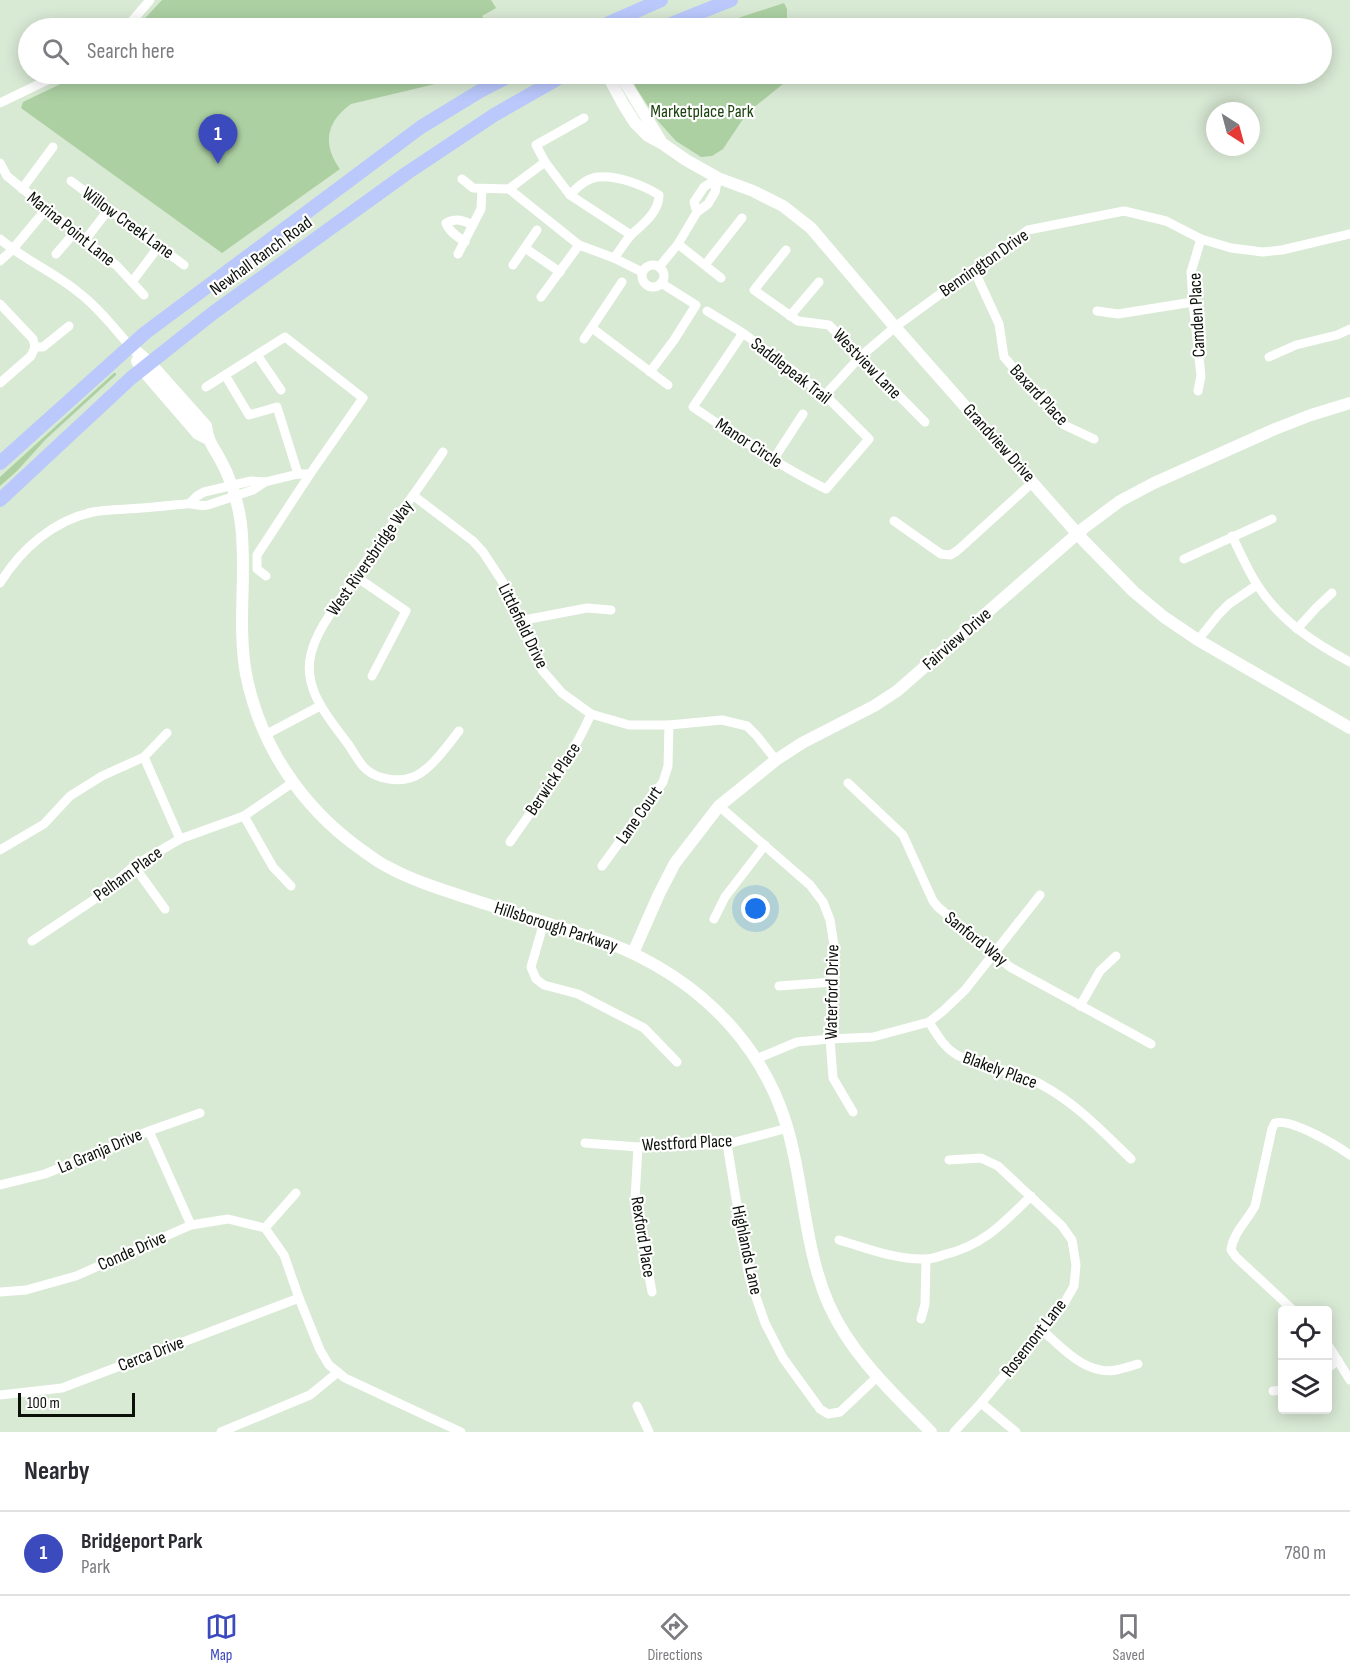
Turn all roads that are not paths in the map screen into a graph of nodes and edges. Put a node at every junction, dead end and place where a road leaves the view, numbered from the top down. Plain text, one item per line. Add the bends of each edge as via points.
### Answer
1 (150, 0) edge
2 (661, 0) edge
3 (730, 0) edge
4 (135, 18) edge
5 (621, 18) edge
6 (686, 18) edge
7 (39, 84) edge
8 (494, 84) edge
9 (548, 84) edge
10 (612, 84) edge
11 (626, 84) edge
12 (0, 103) edge
13 (584, 118) dead end
14 (663, 144) junction
15 (53, 147) dead end
16 (545, 162) junction
17 (0, 163) edge
18 (718, 178) junction
19 (462, 179) dead end
20 (71, 181) dead end
21 (22, 189) junction
22 (482, 189) junction
23 (509, 189) junction
24 (570, 195) junction
25 (47, 208) junction
26 (109, 209) junction
27 (742, 218) dead end
28 (473, 225) junction
29 (537, 230) dead end
30 (76, 231) junction
31 (1350, 234) edge
32 (631, 235) junction
33 (0, 239) edge
34 (86, 239) junction
35 (1201, 239) junction
36 (465, 242) junction
37 (678, 244) junction
38 (579, 245) junction
39 (159, 246) junction
40 (525, 248) junction
41 (12, 249) junction
42 (786, 250) dead end
43 (56, 254) dead end
44 (458, 254) dead end
45 (614, 258) junction
46 (0, 261) edge
47 (184, 264) dead end
48 (513, 265) dead end
49 (705, 265) junction
50 (659, 267) junction
51 (974, 270) junction
52 (560, 272) junction
53 (642, 272) junction
54 (721, 278) dead end
55 (132, 282) junction
56 (622, 282) dead end
57 (819, 282) dead end
58 (661, 283) junction
59 (144, 295) dead end
60 (541, 297) dead end
61 (1193, 302) junction
62 (0, 304) edge
63 (707, 311) dead end
64 (1097, 311) dead end
65 (790, 316) junction
66 (69, 326) dead end
67 (895, 327) junction
68 (592, 328) junction
69 (1350, 329) edge
70 (743, 333) junction
71 (584, 339) dead end
72 (35, 346) junction
73 (130, 346) junction
74 (257, 355) junction
75 (860, 357) junction
76 (1269, 357) dead end
77 (146, 366) junction
78 (650, 372) junction
79 (225, 375) junction
80 (0, 383) edge
81 (668, 384) dead end
82 (206, 387) dead end
83 (281, 390) dead end
84 (1198, 391) dead end
85 (825, 395) junction
86 (1350, 403) edge
87 (803, 414) dead end
88 (926, 422) dead end
89 (869, 438) joint
90 (1094, 439) dead end
91 (443, 452) dead end
92 (772, 460) junction
93 (0, 463) edge
94 (298, 474) junction
95 (310, 474) junction
96 (1033, 482) junction
97 (233, 491) junction
98 (414, 496) junction
99 (0, 500) edge
100 (1272, 519) dead end
101 (894, 521) dead end
102 (1078, 534) junction
103 (1232, 536) junction
104 (1184, 559) dead end
105 (266, 576) dead end
106 (355, 576) junction
107 (0, 583) edge
108 (1257, 585) junction
109 (1332, 593) dead end
110 (611, 610) dead end
111 (519, 621) junction
112 (1297, 629) junction
113 (1198, 640) junction
114 (1350, 662) edge
115 (372, 676) dead end
116 (320, 705) junction
117 (591, 714) junction
118 (669, 725) junction
119 (1350, 728) edge
120 (459, 732) dead end
121 (167, 733) dead end
122 (265, 735) junction
123 (144, 757) junction
124 (776, 760) junction
125 (292, 783) junction
126 (848, 783) dead end
127 (719, 806) junction
128 (244, 816) junction
129 (180, 839) junction
130 (510, 842) dead end
131 (765, 845) junction
132 (0, 850) edge
133 (134, 866) junction
134 (602, 866) dead end
135 (291, 886) dead end
136 (1040, 895) dead end
137 (165, 909) dead end
138 (714, 919) dead end
139 (544, 922) junction
140 (32, 941) dead end
141 (633, 953) junction
142 (994, 954) junction
143 (1116, 956) dead end
144 (832, 982) junction
145 (778, 986) dead end
146 (1080, 1006) junction
147 (929, 1022) junction
148 (830, 1039) junction
149 (1151, 1044) dead end
150 (756, 1059) junction
151 (677, 1062) dead end
152 (853, 1112) dead end
153 (200, 1113) dead end
154 (788, 1128) junction
155 (149, 1131) junction
156 (585, 1143) dead end
157 (727, 1144) junction
158 (638, 1147) junction
159 (1350, 1155) edge
160 (1131, 1159) dead end
161 (949, 1160) dead end
162 (0, 1185) edge
163 (296, 1193) dead end
164 (1030, 1196) junction
165 (191, 1225) junction
166 (265, 1228) junction
167 (839, 1240) dead end
168 (926, 1260) junction
169 (0, 1292) edge
170 (652, 1292) dead end
171 (298, 1299) junction
172 (1288, 1306) edge
173 (921, 1319) dead end
174 (1042, 1331) junction
175 (1332, 1351) edge
176 (1338, 1360) junction
177 (1138, 1364) dead end
178 (1332, 1365) edge
179 (338, 1372) junction
180 (878, 1377) junction
181 (1350, 1380) edge
182 (0, 1395) edge
183 (981, 1403) junction
184 (637, 1406) dead end
185 (221, 1432) edge
186 (461, 1432) edge
187 (649, 1432) edge
188 (931, 1432) edge
189 (954, 1432) edge
190 (1016, 1432) edge

1 - 4 street
2 - 5 main road
3 - 6 main road
7 - 12 street
8 - 73 main road, Newhall Ranch Road via 421,127
9 - 77 main road, Newhall Ranch Road via 407,173
10 - 14 street, Grandview Drive via 635,123
11 - 14 street, Grandview Drive
13 - 16 street via 536,145
14 - 18 street, Grandview Drive
15 - 21 street
16 - 23 street
16 - 24 street
17 - 21 street, Marina Point Lane via 7,176
18 - 37 street via 704,187 694,202 697,212
18 - 67 street, Grandview Drive via 753,191 797,216
19 - 22 street via 473,188
20 - 26 street, Willow Creek Lane
21 - 25 street, Marina Point Lane
22 - 23 street
22 - 28 street via 481,209
23 - 38 street
24 - 32 street
24 - 32 street via 597,176 646,187 658,195 657,205 642,227
25 - 30 street, Marina Point Lane
25 - 41 street
26 - 34 street
26 - 39 street, Willow Creek Lane
27 - 49 street
28 - 36 street
28 - 36 street via 460,219 446,224
29 - 40 street
30 - 34 street, Marina Point Lane
30 - 43 street
31 - 35 street, Bennington Drive via 1263,252 1231,249
32 - 45 street
33 - 41 street
34 - 55 street, Marina Point Lane
35 - 51 street, Bennington Drive via 1166,221 1124,211 1028,230
35 - 61 street, Camden Place via 1191,272
36 - 44 street
37 - 49 street
37 - 50 street
38 - 45 street
38 - 52 street
39 - 47 street, Willow Creek Lane
39 - 55 street
40 - 48 street
40 - 52 street
41 - 46 street
41 - 73 street via 76,290
42 - 65 street, Westview Lane via 754,290
45 - 53 street
49 - 54 street
50 - 53 street via 650,266
50 - 58 street via 664,277
51 - 67 street, Bennington Drive
51 - 90 street, Baxard Place via 999,324 1004,357 1064,425
52 - 60 street
53 - 58 street via 648,287
55 - 59 street, Marina Point Lane
56 - 68 street
57 - 65 street
58 - 78 street via 696,305
61 - 64 street via 1118,314
61 - 84 street, Camden Place via 1201,376
62 - 72 street
63 - 70 street, Saddlepeak Trail
65 - 75 street, Westview Lane via 798,321 830,325
66 - 72 street via 43,347
67 - 75 street, Bennington Drive
67 - 96 street, Grandview Drive
68 - 71 street
68 - 78 street
69 - 76 street
70 - 85 street, Saddlepeak Trail
70 - 92 street, Manor Circle via 693,407
72 - 80 street via 31,356
73 - 77 street, Hillsborough Parkway
73 - 93 main road, Newhall Ranch Road
74 - 79 street
74 - 83 street
74 - 95 street via 285,337 363,398
75 - 85 street, Bennington Drive
75 - 88 street, Westview Lane
77 - 97 street, Hillsborough Parkway via 198,434 208,439
77 - 99 main road, Newhall Ranch Road
78 - 81 street
79 - 82 street
79 - 94 street via 249,415 277,407
85 - 89 street, Saddlepeak Trail
86 - 102 street, Fairview Drive via 1275,429 1154,483 1120,501
87 - 92 street
89 - 92 street, Manor Circle via 825,489
91 - 98 street, West Riversbridge Way
94 - 95 street
94 - 97 street via 265,482 251,481
95 - 105 street via 257,555 257,569
96 - 101 street via 950,555 941,554
96 - 102 street, Grandview Drive
97 - 107 street via 204,492 190,503 94,512 65,521 22,552
97 - 122 street, Hillsborough Parkway via 241,523 242,644 253,705
98 - 106 street, West Riversbridge Way
98 - 111 street, Littlefield Drive via 483,552 502,581
100 - 103 street
102 - 113 street, Grandview Drive via 1134,592
102 - 124 street, Fairview Drive via 897,691
103 - 104 street
103 - 108 street
106 - 115 street via 406,610
106 - 116 street, West Riversbridge Way via 316,637 310,656 312,688
108 - 112 street
108 - 113 street via 1229,604
109 - 112 street
110 - 111 street via 587,608
111 - 117 street, Littlefield Drive via 542,670 562,693
112 - 114 street
113 - 119 street, Grandview Drive
116 - 120 street via 367,770 380,777 411,778 428,768
116 - 122 street
117 - 118 street, Littlefield Drive via 629,725
117 - 130 street, Berwick Place via 569,758
118 - 124 street, Littlefield Drive via 722,720 747,726
118 - 134 street, Lane Court via 668,766 663,782
121 - 123 street
122 - 125 street, Hillsborough Parkway
123 - 129 street
123 - 132 street via 70,796 44,824
124 - 127 street, Fairview Drive
125 - 128 street, Pelham Place
125 - 139 street, Hillsborough Parkway via 339,834 383,865 417,881
126 - 142 street, Sanford Way via 903,835 938,907
127 - 131 street, Waterford Drive
127 - 141 street, Fairview Drive via 675,863
128 - 129 street, Pelham Place
128 - 135 street via 273,867
129 - 133 street, Pelham Place
131 - 138 street via 725,897
131 - 144 street, Waterford Drive via 810,885 823,902 834,945
133 - 137 street
133 - 140 street, Pelham Place via 101,895
136 - 142 street
139 - 141 street, Hillsborough Parkway
139 - 151 street via 531,967 536,980 578,994 644,1028
141 - 150 street, Hillsborough Parkway via 681,980 708,1002
142 - 146 street, Sanford Way
142 - 147 street via 964,990
143 - 146 street via 1100,971
144 - 145 street
144 - 148 street, Waterford Drive
146 - 149 street, Sanford Way
147 - 148 street via 873,1037
147 - 160 street, Blakely Place via 939,1039 959,1056 1024,1076 1061,1096
148 - 150 street via 797,1042
148 - 152 street, Waterford Drive via 833,1078
150 - 154 street, Hillsborough Parkway
153 - 155 street, La Granja Drive
154 - 157 street, Westford Place
154 - 180 street, Hillsborough Parkway via 816,1271 844,1334
155 - 162 street, La Granja Drive via 45,1174
155 - 165 street
156 - 158 street, Westford Place
157 - 158 street, Westford Place
157 - 180 street, Highlands Lane via 749,1277 765,1323 783,1358 828,1414 840,1412
158 - 170 street, Rexford Place via 635,1199
159 - 172 street via 1321,1137 1282,1121 1272,1129 1255,1206 1232,1240 1231,1250
161 - 164 street, Rosemont Lane via 981,1158 998,1166
163 - 166 street
164 - 168 street via 980,1242
164 - 174 street, Rosemont Lane via 1072,1240 1076,1265 1074,1286
165 - 166 street, Conde Drive via 228,1219
165 - 169 street, Conde Drive via 76,1276 27,1290
166 - 171 street via 284,1255
167 - 168 street
168 - 173 street
171 - 179 street via 320,1350
171 - 182 street, Cerca Drive via 62,1388
174 - 177 street via 1082,1363 1101,1370
174 - 183 street, Rosemont Lane
175 - 176 street
176 - 178 street
176 - 181 street
179 - 185 street via 310,1395
179 - 186 street
180 - 188 street, Hillsborough Parkway
183 - 189 street, Rosemont Lane
183 - 190 street
184 - 187 street

